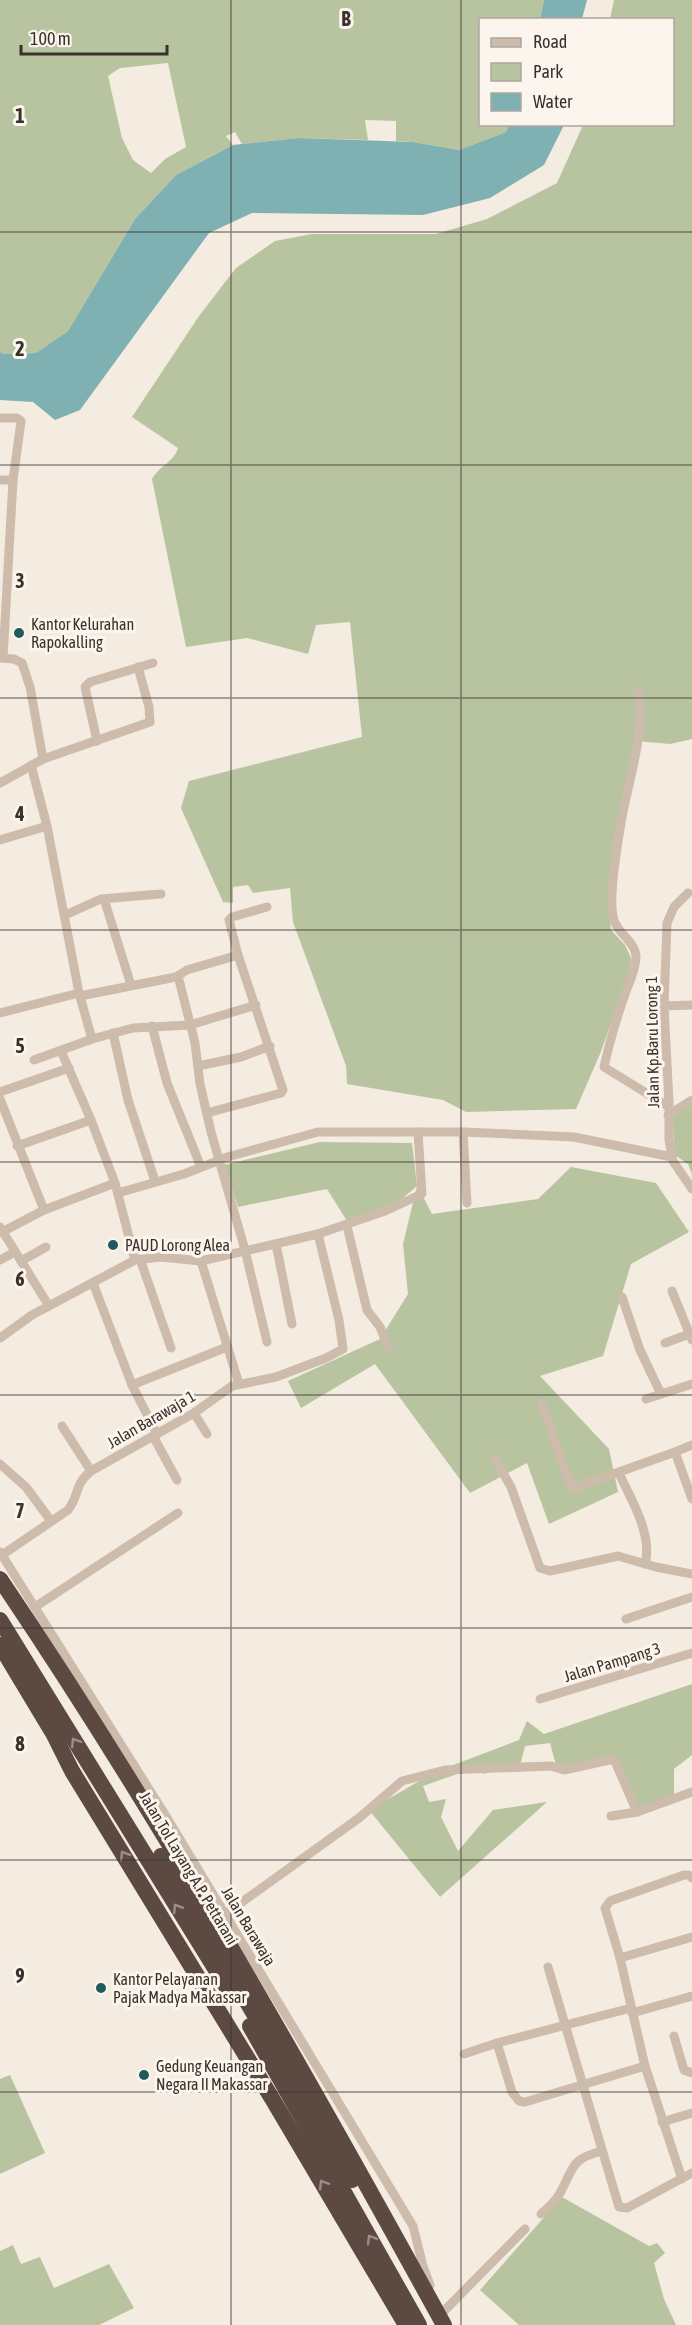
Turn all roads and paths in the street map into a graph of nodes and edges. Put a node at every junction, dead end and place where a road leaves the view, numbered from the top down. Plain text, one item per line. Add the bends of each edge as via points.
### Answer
1 (0, 418) edge
2 (0, 480) edge
3 (13, 480) junction
4 (11, 529) junction
5 (0, 530) edge
6 (1, 658) edge
7 (153, 663) dead end
8 (138, 668) junction
9 (637, 691) dead end
10 (97, 741) junction
11 (43, 759) junction
12 (31, 765) junction
13 (0, 783) edge
14 (47, 826) junction
15 (0, 840) edge
16 (688, 893) dead end
17 (161, 894) dead end
18 (104, 899) junction
19 (267, 907) dead end
20 (65, 915) junction
21 (238, 955) junction
22 (178, 976) junction
23 (131, 985) junction
24 (80, 994) junction
25 (256, 1005) junction
26 (664, 1005) junction
27 (692, 1005) edge
28 (0, 1013) edge
29 (190, 1025) junction
30 (152, 1026) junction
31 (113, 1034) junction
32 (92, 1039) junction
33 (270, 1046) junction
34 (61, 1052) junction
35 (34, 1060) dead end
36 (198, 1066) junction
37 (69, 1068) junction
38 (0, 1092) edge
39 (0, 1099) edge
40 (692, 1100) edge
41 (668, 1111) junction
42 (207, 1113) junction
43 (91, 1120) junction
44 (418, 1131) junction
45 (463, 1132) junction
46 (17, 1146) junction
47 (672, 1157) junction
48 (220, 1159) junction
49 (201, 1167) junction
50 (155, 1181) junction
51 (116, 1188) junction
52 (692, 1189) edge
53 (467, 1203) dead end
54 (44, 1210) junction
55 (347, 1226) junction
56 (1, 1229) edge
57 (318, 1234) junction
58 (276, 1244) junction
59 (46, 1247) dead end
60 (244, 1250) junction
61 (15, 1252) junction
62 (137, 1259) junction
63 (0, 1260) edge
64 (21, 1261) junction
65 (201, 1261) junction
66 (93, 1283) junction
67 (672, 1291) dead end
68 (622, 1297) dead end
69 (49, 1306) junction
70 (292, 1324) dead end
71 (691, 1336) edge
72 (0, 1338) edge
73 (267, 1342) dead end
74 (665, 1344) dead end
75 (227, 1347) junction
76 (388, 1347) dead end
77 (171, 1348) dead end
78 (239, 1384) junction
79 (692, 1384) edge
80 (132, 1385) junction
81 (661, 1394) junction
82 (646, 1399) dead end
83 (542, 1404) dead end
84 (194, 1413) junction
85 (63, 1426) dead end
86 (207, 1434) dead end
87 (155, 1435) junction
88 (692, 1445) edge
89 (675, 1452) junction
90 (495, 1459) dead end
91 (0, 1464) edge
92 (91, 1471) junction
93 (619, 1473) junction
94 (177, 1480) dead end
95 (692, 1499) edge
96 (177, 1513) dead end
97 (51, 1521) junction
98 (1, 1553) edge
99 (645, 1564) junction
100 (692, 1574) edge
101 (0, 1579) edge
102 (0, 1588) edge
103 (692, 1597) edge
104 (35, 1607) junction
105 (626, 1619) dead end
106 (0, 1620) edge
107 (0, 1645) edge
108 (692, 1653) edge
109 (0, 1660) edge
110 (540, 1699) dead end
111 (72, 1771) junction
112 (692, 1792) edge
113 (636, 1812) junction
114 (611, 1816) dead end
115 (692, 1878) edge
116 (224, 1915) junction
117 (692, 1937) edge
118 (620, 1958) junction
119 (548, 1967) dead end
120 (692, 1995) edge
121 (631, 2010) junction
122 (564, 2026) junction
123 (674, 2036) dead end
124 (497, 2043) junction
125 (464, 2054) dead end
126 (645, 2066) junction
127 (692, 2073) edge
128 (583, 2084) junction
129 (692, 2114) edge
130 (662, 2122) junction
131 (602, 2151) junction
132 (692, 2174) edge
133 (682, 2179) junction
134 (541, 2214) dead end
135 (525, 2229) dead end
136 (444, 2317) edge
137 (406, 2325) edge
138 (420, 2325) edge
139 (433, 2325) edge
140 (453, 2325) edge

1 - 3 street via 20,419
2 - 3 street
3 - 4 street
4 - 5 street
4 - 6 street
6 - 11 street via 22,663
7 - 8 street
8 - 10 street via 90,682 85,687
8 - 10 street via 151,722
9 - 41 street via 642,708 623,812 612,912 617,928 636,957 604,1067
10 - 11 street
11 - 12 street
12 - 13 street
12 - 14 street
14 - 15 street
14 - 20 street
16 - 26 street, Jalan Kp.Baru Lorong 1 via 674,907 667,923
17 - 18 street
18 - 20 street
18 - 23 street
19 - 21 street via 229,920
20 - 24 street
21 - 22 street
21 - 25 street
22 - 23 street
22 - 29 street
23 - 24 street
24 - 28 street
24 - 32 street
25 - 29 street
25 - 33 street
26 - 27 street
26 - 41 street, Jalan Kp.Baru Lorong 1
29 - 30 street
29 - 36 street
30 - 31 street
30 - 49 street via 167,1083
31 - 32 street
31 - 50 street via 128,1101
32 - 34 street
33 - 36 street
33 - 42 street via 282,1092
34 - 35 street
34 - 37 street
36 - 42 street
37 - 38 street
37 - 43 street
39 - 46 street
40 - 41 street
41 - 47 street, Jalan Kp.Baru Lorong 1
42 - 48 street
43 - 46 street
43 - 51 street
44 - 45 street
44 - 48 street via 318,1132
44 - 55 street via 422,1194
45 - 47 street via 574,1137
45 - 53 street
46 - 54 street
47 - 52 street
48 - 49 street
48 - 60 street
49 - 50 street
50 - 51 street
51 - 54 street
51 - 62 street
54 - 56 street
55 - 57 street
55 - 76 street via 367,1310
56 - 61 street
57 - 58 street
57 - 78 street, Jalan Barawaja 1 via 343,1350 276,1377
58 - 60 street
58 - 70 street
59 - 64 street
60 - 65 street
60 - 73 street
61 - 63 street
61 - 64 street
62 - 65 street
62 - 66 street
62 - 77 street
64 - 69 street
65 - 75 street
66 - 69 street
66 - 80 street
67 - 71 street
68 - 81 street via 640,1350
69 - 72 street
71 - 74 street
75 - 78 street
75 - 80 street
78 - 84 street, Jalan Barawaja 1
79 - 81 street
80 - 87 street
81 - 82 street
83 - 93 street via 573,1488
84 - 86 street
84 - 87 street, Jalan Barawaja 1
85 - 92 street
87 - 92 street, Jalan Barawaja 1
87 - 94 street
88 - 89 street
89 - 93 street
89 - 95 street
90 - 99 street via 511,1487 540,1568 550,1571 618,1556
91 - 97 street via 26,1487
92 - 97 street, Jalan Barawaja 1 via 80,1482 71,1506
93 - 99 street via 648,1547
96 - 104 street
97 - 98 street, Jalan Barawaja 1
98 - 104 street, Jalan Barawaja
99 - 100 street
101 - 136 highway via 67,1678 234,1955
102 - 139 highway, Jalan Tol Layang A.P. Pettarani via 267,2034
103 - 105 street
104 - 116 street, Jalan Barawaja
138 -> 106 highway, Jalan Tol Layang A.P. Pettarani via 236,2002
107 - 111 highway
108 - 110 street, Jalan Pampang 3
109 - 111 street
137 -> 111 highway
112 - 113 street
113 - 114 street
113 - 116 street via 612,1759 564,1770 551,1766 445,1770 411,1778 396,1785 359,1818
115 - 118 street via 684,1875 606,1904
116 - 136 street, Jalan Barawaja via 414,2226 427,2278
117 - 118 street
118 - 121 street
119 - 122 street
120 - 121 street
121 - 122 street
121 - 126 street
122 - 124 street
122 - 128 street
123 - 127 street via 684,2070
124 - 125 street
124 - 128 street via 512,2092 519,2101
126 - 128 street
126 - 130 street
128 - 131 street
129 - 130 street
130 - 133 street
131 - 133 street via 622,2209
131 - 134 street via 590,2154 574,2166 558,2196
132 - 133 street
135 - 136 street
136 - 140 street, Jalan Barawaja

